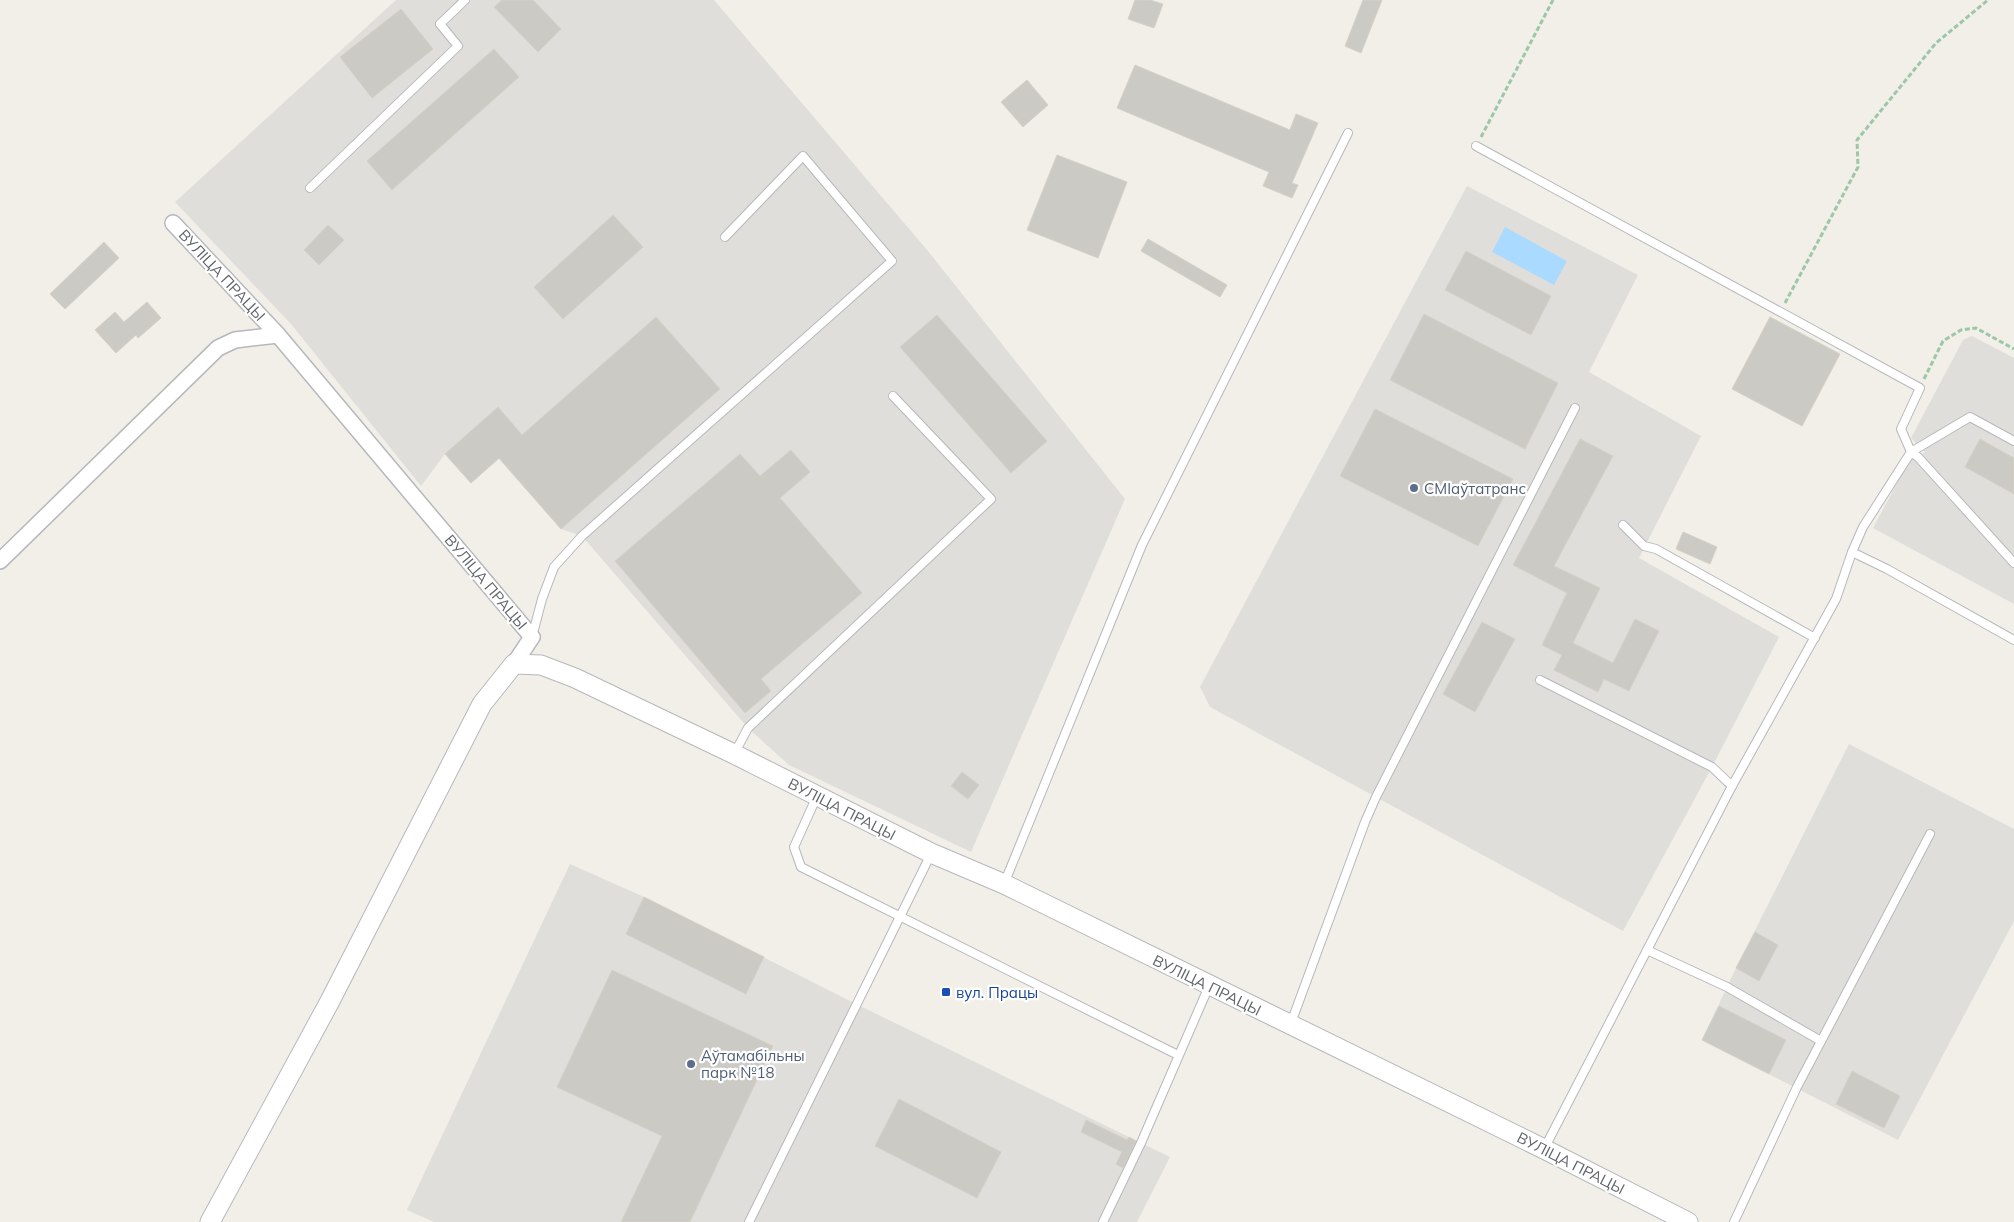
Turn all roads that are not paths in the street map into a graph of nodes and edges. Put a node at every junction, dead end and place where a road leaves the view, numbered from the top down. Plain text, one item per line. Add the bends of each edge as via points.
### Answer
1 (466, 0) edge
2 (1348, 133) dead end
3 (1476, 146) road end
4 (310, 188) dead end
5 (173, 223) dead end
6 (725, 237) dead end
7 (278, 335) junction
8 (893, 396) dead end
9 (1575, 408) dead end
10 (2014, 441) edge
11 (1911, 452) junction
12 (1624, 525) dead end
13 (1852, 552) junction
14 (0, 561) edge
15 (2014, 563) edge
16 (532, 637) junction
17 (1815, 638) junction
18 (2014, 640) edge
19 (514, 664) junction
20 (1540, 680) dead end
21 (734, 754) junction
22 (1732, 786) junction
23 (817, 796) junction
24 (1930, 834) dead end
25 (931, 853) junction
26 (1004, 884) junction
27 (900, 917) junction
28 (1647, 950) junction
29 (1209, 986) junction
30 (1290, 1025) junction
31 (1821, 1041) junction
32 (1178, 1055) junction
33 (1544, 1149) junction
34 (210, 1222) edge
35 (749, 1222) edge
36 (1103, 1222) edge
37 (1688, 1222) edge
38 (1734, 1222) edge

1 - 4 lane via 440,24 458,46
2 - 26 lane via 1142,545
3 - 11 lane via 1920,388 1901,429
5 - 7 street, ВУЛІЦА ПРАЦЫ
6 - 16 lane via 802,156 892,261 582,536 554,567
7 - 14 street via 236,340 218,348
7 - 16 street, ВУЛІЦА ПРАЦЫ
8 - 21 lane via 991,499 748,728
9 - 30 lane via 1376,797
10 - 11 lane via 1970,417
11 - 13 lane
11 - 15 lane
12 - 17 lane via 1644,546 1656,549
13 - 17 lane via 1836,599
13 - 18 lane
16 - 19 street, ВУЛІЦА ПРАЦЫ
17 - 22 lane
19 - 21 street, ВУЛІЦА ПРАЦЫ via 541,665 575,678
19 - 34 street via 482,704 330,1001
20 - 22 lane via 1712,767
21 - 23 street, ВУЛІЦА ПРАЦЫ
22 - 28 lane
23 - 25 street, ВУЛІЦА ПРАЦЫ
23 - 27 lane via 794,847 801,867
24 - 31 lane
25 - 26 street, ВУЛІЦА ПРАЦЫ
25 - 27 lane
26 - 29 street, ВУЛІЦА ПРАЦЫ
27 - 32 lane
27 - 35 lane
28 - 31 lane via 1728,987
28 - 33 lane
29 - 30 street, ВУЛІЦА ПРАЦЫ
29 - 32 lane
30 - 33 street, ВУЛІЦА ПРАЦЫ
31 - 38 lane
32 - 36 lane
33 - 37 street, ВУЛІЦА ПРАЦЫ

